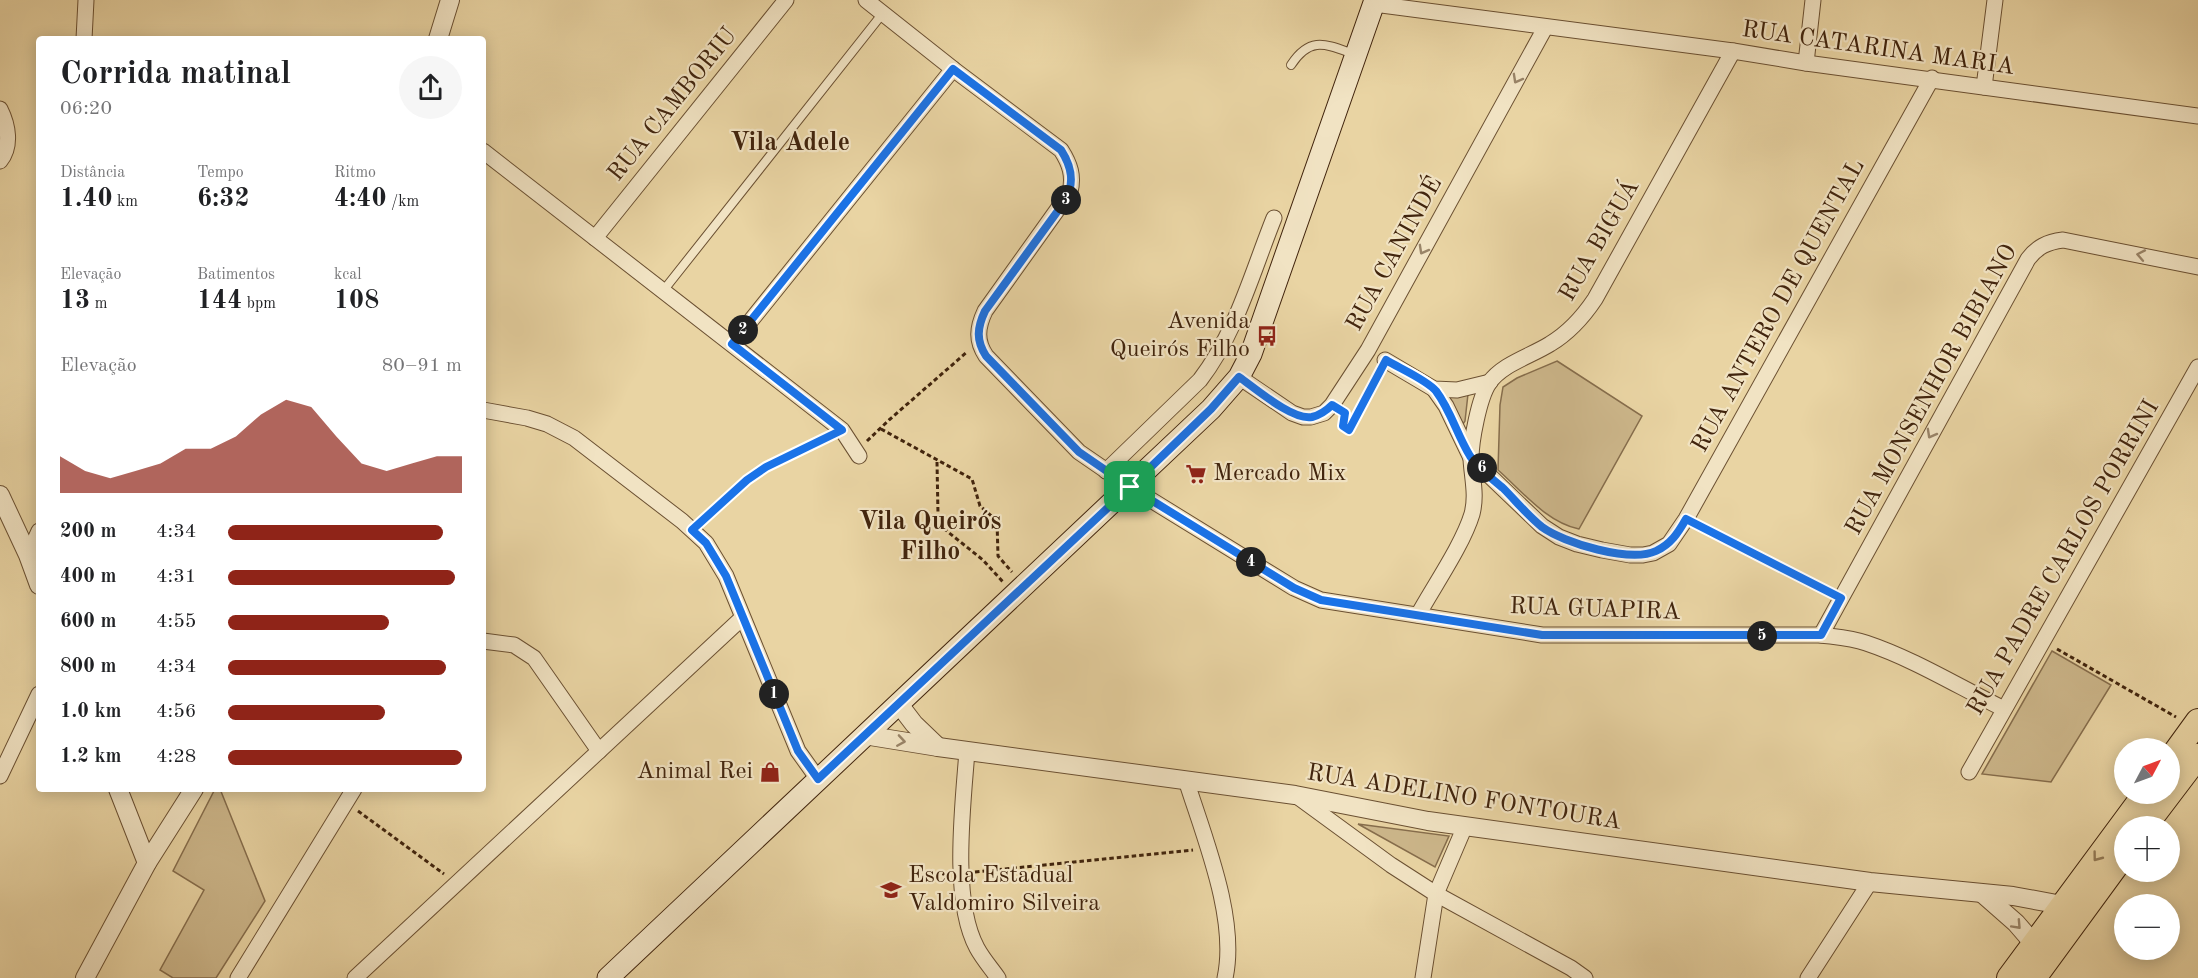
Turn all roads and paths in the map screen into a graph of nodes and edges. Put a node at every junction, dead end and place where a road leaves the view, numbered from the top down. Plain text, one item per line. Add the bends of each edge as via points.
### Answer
1 (86, 0) edge
2 (450, 0) edge
3 (786, 0) edge
4 (866, 0) edge
5 (1813, 0) edge
6 (1995, 0) edge
7 (1375, 2) edge
8 (883, 14) junction
9 (1545, 28) junction
10 (84, 36) edge
11 (439, 36) edge
12 (1733, 51) junction
13 (1355, 54) junction
14 (1806, 63) junction
15 (1291, 65) dead end
16 (953, 69) junction
17 (1932, 78) junction
18 (1984, 87) junction
19 (0, 109) edge
20 (2198, 116) edge
21 (486, 153) edge
22 (1, 160) edge
23 (1274, 218) dead end
24 (595, 238) junction
25 (2198, 267) edge
26 (663, 291) junction
27 (732, 344) junction
28 (965, 353) dead end
29 (1386, 360) joint
30 (2198, 367) edge
31 (1239, 377) junction
32 (1490, 381) junction
33 (1434, 389) junction
34 (1332, 405) junction
35 (486, 411) edge
36 (881, 429) junction
37 (842, 430) junction
38 (857, 453) joint
39 (1471, 458) junction
40 (937, 462) junction
41 (1106, 471) junction
42 (1130, 487) junction
43 (0, 495) edge
44 (1686, 519) junction
45 (692, 530) junction
46 (36, 538) edge
47 (28, 555) junction
48 (36, 577) edge
49 (1020, 590) junction
50 (1841, 598) junction
51 (1418, 615) junction
52 (742, 618) junction
53 (1821, 635) junction
54 (2043, 640) junction
55 (486, 641) edge
56 (898, 703) junction
57 (35, 709) edge
58 (2004, 709) junction
59 (2196, 724) edge
60 (864, 735) junction
61 (2180, 746) edge
62 (939, 747) junction
63 (599, 751) junction
64 (967, 751) junction
65 (2198, 756) edge
66 (1969, 772) dead end
67 (0, 776) edge
68 (818, 779) junction
69 (1186, 780) junction
70 (119, 792) edge
71 (180, 792) edge
72 (192, 792) edge
73 (1296, 795) junction
74 (350, 796) edge
75 (2139, 804) edge
76 (2153, 816) edge
77 (173, 820) junction
78 (1465, 826) junction
79 (1208, 848) junction
80 (147, 863) junction
81 (2114, 865) edge
82 (962, 873) junction
83 (1870, 882) junction
84 (457, 883) junction
85 (1436, 894) junction
86 (1983, 894) junction
87 (2071, 910) junction
88 (2038, 961) edge
89 (87, 978) edge
90 (238, 978) edge
91 (355, 978) edge
92 (608, 978) edge
93 (998, 978) edge
94 (1225, 978) edge
95 (1423, 978) edge
96 (1585, 978) edge
97 (1808, 978) edge
98 (2009, 978) edge

1 - 10 street
2 - 11 street
3 - 24 street, RUA CAMBORIU
4 - 8 street
5 - 14 street
6 - 18 street
7 - 9 street, RUA CATARINA MARIA
7 - 13 main road
8 - 16 street
8 - 26 lane
9 - 12 street, RUA CATARINA MARIA
9 -> 34 street, RUA CANINDÉ via 1373,339
12 - 14 street, RUA CATARINA MARIA
12 - 32 street, RUA BIGUÁ via 1584,315 1562,336
13 - 15 lane via 1316,44 1305,48
13 - 31 main road via 1251,354
14 - 17 street, RUA CATARINA MARIA
16 - 27 street
16 - 41 street, RUA GUAPIRA via 1061,150 1069,162 1072,183 1065,201 985,311 979,346 1066,441
17 - 18 street, RUA CATARINA MARIA
17 - 44 street, RUA ANTERO DE QUENTAL
18 - 20 street, RUA CATARINA MARIA
19 - 22 street via 8,145
21 - 24 street
23 - 41 street via 1228,335 1211,365
24 - 26 street
25 -> 50 street, RUA MONSENHOR BIBIANO via 2063,240 2034,251
26 - 27 street
27 - 37 street
28 - 36 path
29 - 33 street
29 - 34 path via 1349,430 1343,426 1345,413
30 - 54 street, RUA PADRE CARLOS PORRINI
31 - 34 street via 1303,417 1324,413
31 - 42 main road
32 - 33 street via 1457,390
32 - 39 street via 1480,402
33 - 39 street
35 - 45 street via 527,418 567,434
36 - 38 path
36 - 40 path
37 - 38 street
37 - 45 path via 766,467
39 - 44 street, RUA ANTERO DE QUENTAL via 1542,526 1577,544 1643,555 1675,538
39 - 51 street via 1475,491 1472,513
40 - 49 path via 972,479 980,506 997,521 998,556
40 - 49 path via 938,514 943,528
41 - 42 street, RUA GUAPIRA
42 - 49 main road
42 - 51 street, RUA GUAPIRA via 1309,595
43 - 47 street
44 - 50 path
45 - 52 street via 717,559
46 - 47 street
47 - 48 street
49 - 56 main road
50 - 53 street, RUA MONSENHOR BIBIANO
51 - 53 street, RUA GUAPIRA via 1542,635
52 - 63 street
52 - 68 street via 798,751
53 - 58 street, RUA GUAPIRA via 1866,643
54 - 58 street, RUA PADRE CARLOS PORRINI
54 - 59 path
55 - 63 street via 514,645 534,658
56 - 60 main road
56 - 62 street
57 - 67 street
58 - 66 street, RUA PADRE CARLOS PORRINI
59 - 61 main road
60 -> 62 street, RUA ADELINO FONTOURA
60 - 68 main road
62 - 64 street, RUA ADELINO FONTOURA
63 - 84 street
64 - 69 street, RUA ADELINO FONTOURA
64 - 82 street
65 - 76 main road
68 - 92 main road
69 - 73 street, RUA ADELINO FONTOURA
69 - 79 street
70 - 80 street
71 - 77 street
72 - 77 street
73 - 78 street, RUA ADELINO FONTOURA
73 - 85 street
74 - 84 path
74 - 90 street
75 -> 87 main road
77 - 80 street
78 - 83 street, RUA ADELINO FONTOURA
78 - 85 street
79 - 82 path
79 - 94 street via 1228,941
80 - 89 street
81 - 87 main road
82 - 93 street via 969,927 976,947
83 - 86 street, RUA ADELINO FONTOURA
83 - 97 street
84 - 91 street
85 - 95 street
85 - 96 street
86 - 87 street, RUA ADELINO FONTOURA via 2013,896
86 -> 88 street via 2016,923
87 - 88 main road
88 - 98 main road

